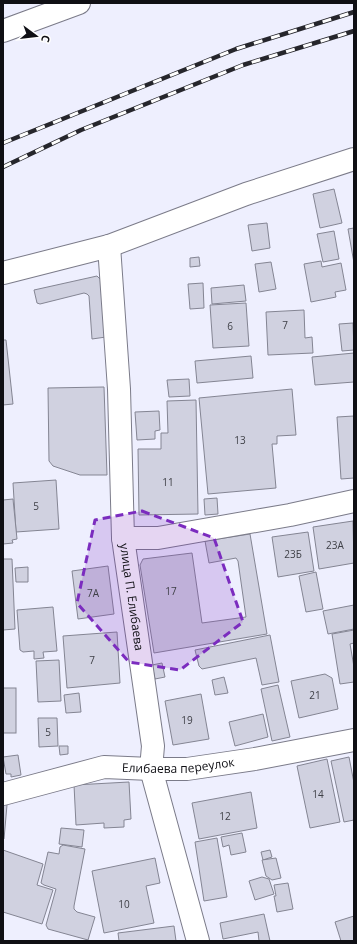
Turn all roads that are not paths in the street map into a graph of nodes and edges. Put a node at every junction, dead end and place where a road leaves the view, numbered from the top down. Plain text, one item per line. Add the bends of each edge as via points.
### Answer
1 (79, 3) edge
2 (3, 32) edge
3 (354, 159) edge
4 (109, 246) junction
5 (3, 274) edge
6 (354, 501) edge
7 (123, 538) junction
8 (354, 740) edge
9 (151, 769) junction
10 (3, 794) edge
11 (198, 941) edge

1 - 2 street
3 - 4 street via 246,194
4 - 5 street
4 - 7 street, улица П. Елибаева via 119,389
6 - 7 street via 158,538
7 - 9 street, улица П. Елибаева via 153,746
8 - 9 street, Елибаева переулок via 187,769
9 - 10 street, Елибаева переулок via 104,767
9 - 11 street, улица П. Елибаева

